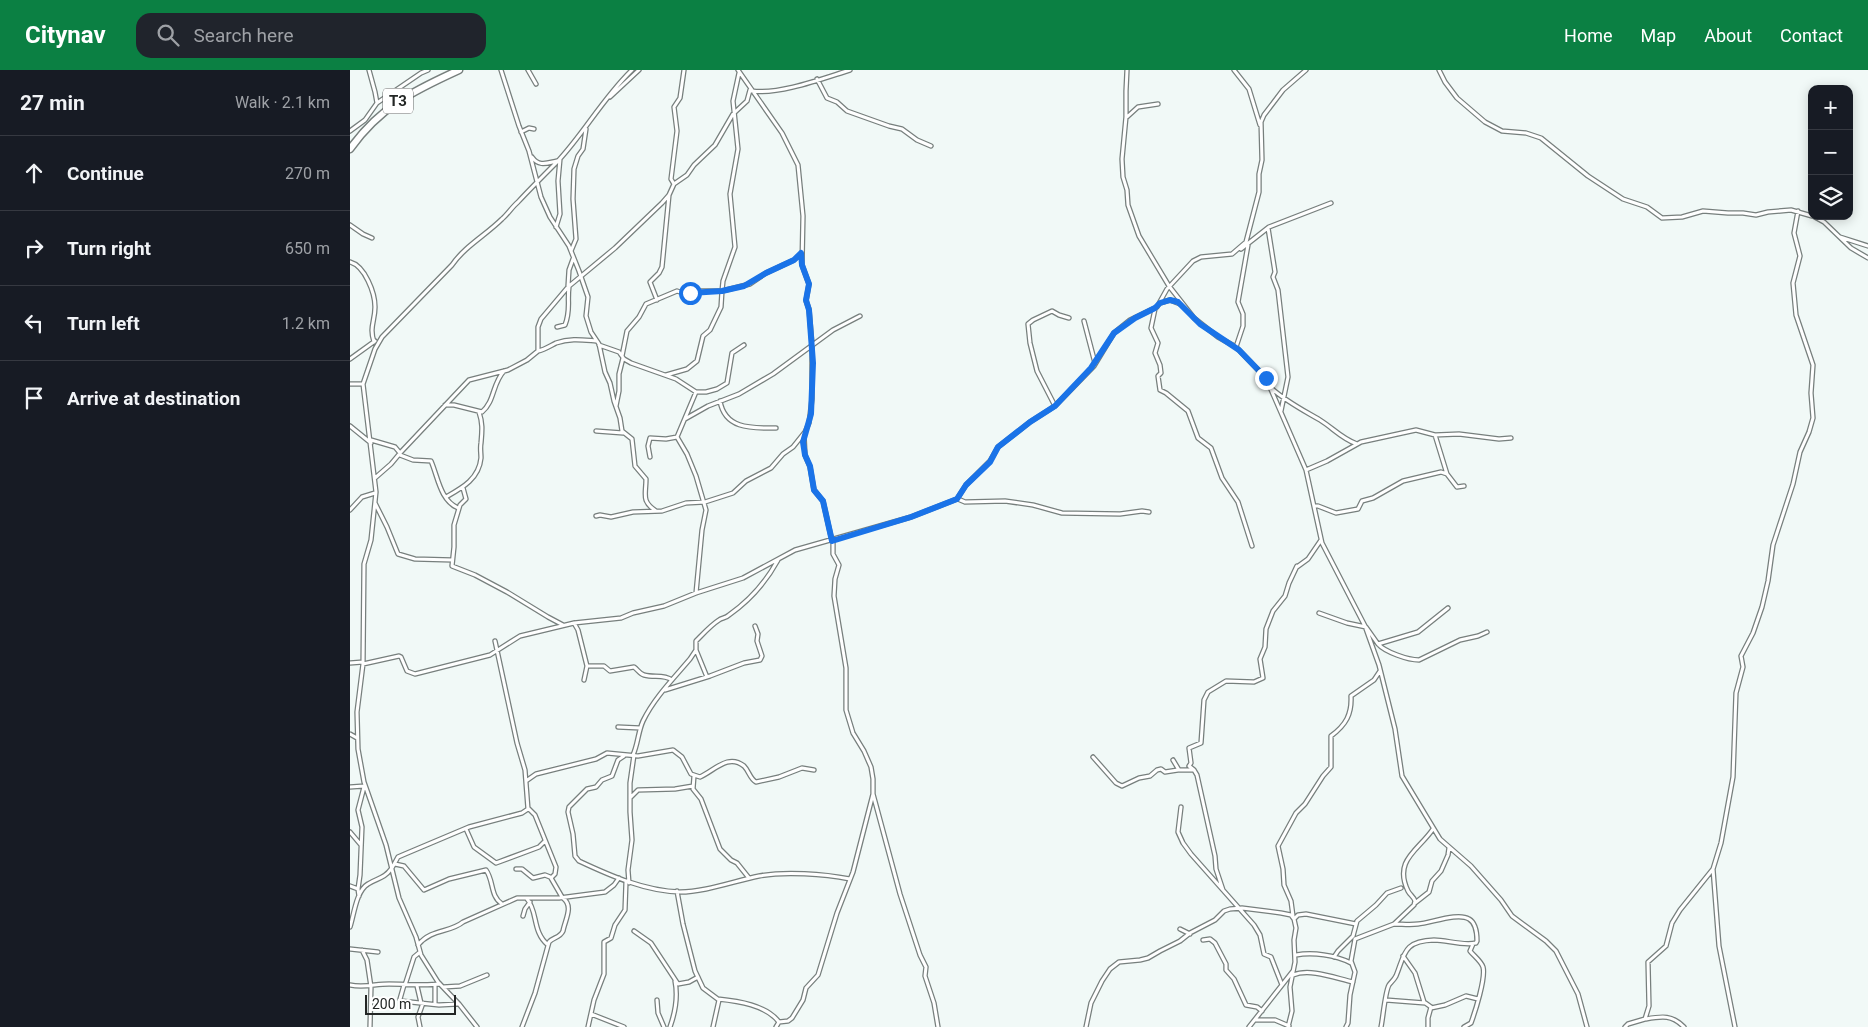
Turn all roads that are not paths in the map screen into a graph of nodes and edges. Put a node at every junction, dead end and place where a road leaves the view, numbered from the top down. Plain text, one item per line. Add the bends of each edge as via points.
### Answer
1 (369, 70) edge
2 (428, 70) edge
3 (459, 70) edge
4 (501, 70) edge
5 (528, 70) edge
6 (632, 70) edge
7 (639, 70) edge
8 (684, 70) edge
9 (850, 70) edge
10 (1127, 70) edge
11 (1234, 70) edge
12 (1306, 70) edge
13 (1439, 70) edge
14 (739, 71) edge
15 (817, 79) junction
16 (536, 84) dead end
17 (751, 90) junction
18 (608, 98) junction
19 (377, 104) junction
20 (1158, 104) dead end
21 (733, 114) junction
22 (1126, 118) junction
23 (1260, 126) junction
24 (587, 127) junction
25 (534, 129) dead end
26 (350, 131) edge
27 (521, 132) junction
28 (931, 146) dead end
29 (350, 149) edge
30 (530, 154) junction
31 (559, 159) junction
32 (537, 182) junction
33 (674, 184) junction
34 (669, 195) junction
35 (1332, 203) dead end
36 (1798, 211) junction
37 (1808, 214) edge
38 (1820, 220) edge
39 (350, 225) edge
40 (556, 227) junction
41 (1268, 228) junction
42 (1838, 236) junction
43 (372, 238) dead end
44 (1248, 245) junction
45 (1868, 246) edge
46 (1238, 250) junction
47 (571, 252) junction
48 (801, 253) junction
49 (574, 258) junction
50 (1868, 258) edge
51 (350, 262) edge
52 (578, 268) junction
53 (586, 272) junction
54 (580, 277) junction
55 (1169, 286) junction
56 (569, 287) junction
57 (722, 291) junction
58 (657, 300) junction
59 (1160, 303) junction
60 (1182, 305) junction
61 (1155, 308) junction
62 (860, 316) dead end
63 (1069, 318) dead end
64 (1084, 321) dead end
65 (557, 327) dead end
66 (382, 337) junction
67 (374, 342) junction
68 (597, 343) junction
69 (812, 344) junction
70 (744, 345) dead end
71 (1236, 347) junction
72 (538, 351) junction
73 (623, 357) junction
74 (350, 359) edge
75 (1096, 363) junction
76 (505, 371) junction
77 (666, 375) junction
78 (350, 384) edge
79 (363, 384) junction
80 (1270, 386) junction
81 (696, 392) junction
82 (1284, 397) junction
83 (720, 401) junction
84 (444, 405) junction
85 (616, 406) junction
86 (1055, 406) junction
87 (479, 412) junction
88 (1280, 413) junction
89 (685, 419) junction
90 (350, 426) edge
91 (776, 428) dead end
92 (596, 431) dead end
93 (369, 432) junction
94 (805, 432) junction
95 (623, 433) junction
96 (361, 435) junction
97 (1435, 435) junction
98 (677, 437) junction
99 (1511, 438) dead end
100 (371, 441) junction
101 (1357, 444) junction
102 (400, 454) junction
103 (650, 457) dead end
104 (1443, 463) junction
105 (1306, 470) junction
106 (1440, 472) junction
107 (1447, 474) junction
108 (375, 478) junction
109 (1464, 486) dead end
110 (463, 488) junction
111 (376, 492) junction
112 (446, 497) junction
113 (957, 499) junction
114 (375, 502) junction
115 (705, 502) junction
116 (1314, 506) junction
117 (458, 508) junction
118 (350, 510) edge
119 (656, 511) junction
120 (1149, 512) dead end
121 (596, 516) dead end
122 (1321, 540) junction
123 (832, 541) junction
124 (1252, 546) dead end
125 (452, 560) junction
126 (778, 560) junction
127 (696, 594) junction
128 (1448, 608) dead end
129 (1319, 613) dead end
130 (574, 623) junction
131 (564, 625) junction
132 (755, 626) dead end
133 (1365, 626) junction
134 (1487, 632) dead end
135 (495, 640) dead end
136 (1378, 644) junction
137 (696, 650) junction
138 (497, 651) junction
139 (350, 663) edge
140 (363, 663) junction
141 (586, 666) junction
142 (1380, 671) junction
143 (707, 677) junction
144 (584, 680) dead end
145 (672, 680) junction
146 (665, 690) junction
147 (618, 728) dead end
148 (640, 728) junction
149 (350, 734) edge
150 (357, 738) junction
151 (634, 755) junction
152 (624, 756) junction
153 (1093, 757) dead end
154 (1172, 760) dead end
155 (814, 770) dead end
156 (1179, 770) junction
157 (1194, 770) junction
158 (694, 776) junction
159 (526, 781) junction
160 (365, 786) junction
161 (693, 786) junction
162 (350, 787) edge
163 (873, 794) junction
164 (630, 797) junction
165 (1181, 807) dead end
166 (528, 808) junction
167 (466, 829) junction
168 (1433, 829) junction
169 (350, 832) edge
170 (545, 841) junction
171 (361, 845) junction
172 (1449, 847) junction
173 (394, 864) junction
174 (391, 869) junction
175 (516, 869) dead end
176 (1713, 869) junction
177 (551, 877) junction
178 (619, 878) junction
179 (749, 878) junction
180 (850, 879) junction
181 (628, 882) junction
182 (350, 886) edge
183 (1401, 888) dead end
184 (358, 889) junction
185 (677, 891) junction
186 (1223, 891) junction
187 (359, 896) junction
188 (563, 897) junction
189 (527, 898) junction
190 (530, 902) junction
191 (1415, 903) junction
192 (502, 904) junction
193 (1239, 908) junction
194 (523, 916) dead end
195 (352, 917) edge
196 (1294, 918) junction
197 (1356, 924) junction
198 (1394, 924) junction
199 (350, 927) edge
200 (1180, 929) dead end
201 (634, 931) dead end
202 (1190, 934) junction
203 (1203, 940) dead end
204 (1473, 944) junction
205 (418, 945) junction
206 (548, 945) junction
207 (350, 949) edge
208 (362, 950) junction
209 (378, 952) dead end
210 (420, 952) junction
211 (1296, 956) junction
212 (1403, 956) junction
213 (1334, 957) junction
214 (1352, 963) junction
215 (1294, 970) junction
216 (487, 974) dead end
217 (1292, 975) junction
218 (698, 977) junction
219 (675, 981) junction
220 (1353, 982) junction
221 (350, 985) edge
222 (405, 985) junction
223 (435, 985) junction
224 (1282, 985) junction
225 (417, 986) junction
226 (441, 986) junction
227 (371, 987) junction
228 (718, 998) junction
229 (1478, 999) junction
230 (657, 1000) dead end
231 (1386, 1000) junction
232 (422, 1003) junction
233 (435, 1004) junction
234 (459, 1004) junction
235 (1426, 1004) junction
236 (1431, 1008) junction
237 (1262, 1011) junction
238 (591, 1014) junction
239 (1645, 1019) junction
240 (1254, 1020) junction
241 (1678, 1020) junction
242 (779, 1022) junction
243 (1288, 1026) edge
244 (370, 1027) edge
245 (420, 1027) edge
246 (477, 1027) edge
247 (522, 1027) edge
248 (588, 1027) edge
249 (624, 1027) edge
250 (664, 1027) edge
251 (670, 1027) edge
252 (713, 1027) edge
253 (776, 1027) edge
254 (938, 1027) edge
255 (1086, 1027) edge
256 (1249, 1027) edge
257 (1346, 1027) edge
258 (1381, 1027) edge
259 (1428, 1027) edge
260 (1464, 1027) edge
261 (1587, 1027) edge
262 (1625, 1027) edge
263 (1679, 1027) edge
264 (1684, 1027) edge
265 (1735, 1027) edge

1 - 19 street
2 - 19 street
3 - 29 highway, T3 via 396,102 364,130
4 - 27 street
5 - 16 street
6 - 18 street
7 - 18 street
8 - 33 street via 680,98 674,107 677,131 671,179
9 - 15 street
10 - 22 street
11 - 23 street via 1249,89
12 - 23 street via 1283,90 1264,115
13 - 36 street via 1453,93 1485,122 1502,131 1526,132 1541,138 1588,176 1623,199 1647,207 1662,218 1703,211 1756,215
14 - 17 street
14 - 21 street
15 - 17 street via 781,90
15 - 28 street via 827,98 846,111 902,129
17 - 21 street via 747,101
17 - 48 street via 797,160 803,216
18 - 24 street via 594,113
19 - 26 street via 365,120
20 - 22 street via 1138,107
21 - 33 street via 715,145
21 - 57 street via 738,149 730,194 735,247
22 - 55 street via 1122,159 1128,205 1139,236
23 - 46 street via 1262,160 1259,192 1249,237
24 - 31 street
24 - 47 street via 584,148 574,169 576,238
25 - 27 street
27 - 30 street
30 - 31 street via 538,163
30 - 32 street
31 - 32 street
31 - 40 street via 560,214
32 - 40 street via 540,197
32 - 66 street via 503,218 457,258
33 - 34 street
34 - 53 street
34 - 58 street via 662,267 650,282
35 - 41 street
36 - 37 street
36 - 176 street via 1794,233 1800,256 1793,283 1796,315 1812,365 1813,418 1773,544 1764,599 1742,656 1736,693 1733,777
38 - 42 street
39 - 43 street
40 - 47 street
41 - 44 street
41 - 82 street via 1288,377
42 - 45 street
42 - 50 street
44 - 46 street
44 - 71 street via 1238,302 1243,326
46 - 55 street via 1232,254 1196,259
47 - 49 street
48 - 57 street via 750,284
48 - 69 street via 809,284 806,300
49 - 52 street
49 - 56 street via 569,270
51 - 67 street via 358,266 373,295 375,309 371,328
52 - 53 street
52 - 54 street
53 - 54 street
54 - 56 street
54 - 68 street via 588,297 586,316
55 - 59 street
55 - 60 street
56 - 65 street via 569,313 565,325
56 - 72 street via 539,323
57 - 58 street via 676,292
57 - 77 street via 721,307 704,336 697,361 687,369
58 - 73 street via 644,306 639,318 628,328
59 - 60 street via 1173,300
59 - 61 street
60 - 71 street via 1200,324
61 - 75 street via 1114,333
61 - 124 street via 1151,328 1158,343 1155,353 1161,373 1158,376 1160,390 1188,411 1198,438 1211,448 1222,478 1238,502
62 - 69 street
63 - 86 street via 1052,311 1028,324 1036,370
64 - 75 street
66 - 67 street
66 - 79 street via 374,348
67 - 74 street
68 - 72 street via 577,339
68 - 73 street
68 - 85 street
69 - 83 street via 773,374
69 - 94 street via 811,414
70 - 81 street via 732,353 725,385 711,391
71 - 80 street via 1262,372
72 - 76 street
73 - 77 street
73 - 85 street via 618,374
75 - 86 street
76 - 84 street via 469,380
76 - 87 street via 496,382 489,405
77 - 81 street
78 - 79 street
79 - 93 street
80 - 82 street
80 - 88 street
81 - 89 street
82 - 88 street
82 - 101 street
83 - 89 street
83 - 91 street via 726,414 741,426
84 - 87 street
84 - 102 street
85 - 95 street
86 - 113 street via 998,447 990,462 966,485
87 - 110 street via 483,427 480,464 474,477
88 - 105 street
89 - 98 street
90 - 96 street
92 - 95 street
93 - 96 street
93 - 100 street
94 - 115 street via 768,470 746,481 733,493
94 - 123 street via 805,455 814,490 823,501
95 - 119 street via 633,441 635,466 646,479 646,500
96 - 100 street
97 - 99 street
97 - 101 street via 1416,430
97 - 104 street
98 - 103 street via 650,438
98 - 115 street
100 - 102 street via 395,447
100 - 108 street
101 - 105 street
102 - 108 street
102 - 112 street via 413,460 432,461 437,481
104 - 106 street
104 - 107 street
105 - 116 street
106 - 107 street
106 - 116 street via 1403,481 1362,501 1358,509 1336,513
107 - 109 street via 1457,486
108 - 111 street
110 - 112 street
110 - 117 street via 466,499
111 - 114 street
111 - 118 street via 362,496
112 - 117 street
113 - 120 street via 965,502 1012,502 1062,513
113 - 123 street
114 - 125 street via 398,554 415,559
114 - 140 street via 371,540 364,564
115 - 119 street
115 - 127 street
116 - 122 street
117 - 125 street
119 - 121 street
122 - 133 street
122 - 157 street via 1308,559 1297,567 1285,596 1273,611 1260,659 1264,677 1254,682 1226,681 1208,692 1204,700 1201,743 1189,748 1189,766
123 - 126 street via 795,550
123 - 163 street via 833,554 839,565 834,596 846,668 846,710 853,734 871,767
125 - 131 street via 452,567 507,592
126 - 127 street via 743,578
126 - 137 street via 760,587 698,639
127 - 130 street via 621,618
128 - 136 street via 1418,632
129 - 133 street
130 - 131 street
130 - 141 street
131 - 138 street via 520,636
132 - 143 street via 761,660
133 - 136 street
133 - 142 street
134 - 136 street via 1460,640 1419,660 1383,649
135 - 138 street
137 - 143 street
137 - 145 street
138 - 140 street via 416,674 407,671 398,656
138 - 159 street
139 - 140 street
140 - 150 street
141 - 144 street
141 - 145 street via 604,666 610,670 634,667 646,676
142 - 168 street via 1396,729 1402,776
142 - 196 street via 1374,680 1351,696 1351,710 1342,729 1331,736 1331,767 1296,813 1279,845 1284,885
143 - 146 street
145 - 146 street
146 - 148 street via 648,710
147 - 148 street
148 - 151 street
149 - 150 street
150 - 160 street
151 - 152 street
151 - 158 street via 674,750
151 - 164 street
152 - 159 street via 608,753 536,774
152 - 178 street via 618,760 612,776 587,789 568,810 576,858
153 - 156 street via 1122,786 1150,776 1158,769 1166,772
154 - 156 street
155 - 158 street via 802,768 756,782 745,767 731,761 702,776
156 - 157 street
157 - 186 street
158 - 161 street
159 - 166 street
160 - 162 street
160 - 171 street via 358,810 362,827
160 - 174 street
161 - 164 street via 638,790
161 - 179 street via 720,849
163 - 180 street
163 - 254 street via 900,894 926,967 925,976
164 - 181 street via 632,840
165 - 186 street via 1178,832 1183,843
166 - 167 street via 522,813
166 - 170 street via 535,815
167 - 170 street via 474,847 496,863 539,847
167 - 173 street via 401,856
168 - 172 street
168 - 191 street via 1407,860 1405,879
169 - 171 street
170 - 177 street via 556,867
171 - 184 street
172 - 191 street via 1429,892
172 - 261 street via 1471,866 1512,916 1556,951 1578,994
173 - 174 street
173 - 192 street via 404,866 424,890 449,879 486,870 496,898
174 - 187 street via 383,878 366,885
174 - 205 street
175 - 177 street via 531,877
176 - 239 street via 1672,923 1666,946 1648,962 1649,1006
176 - 265 street via 1719,946
177 - 188 street
178 - 181 street
178 - 188 street via 605,892
179 - 180 street via 790,873
179 - 185 street
180 - 242 street via 818,975 806,988 792,1018
181 - 185 street via 655,890
181 - 238 street via 624,912 611,938 604,942 604,974
182 - 184 street
183 - 197 street via 1387,893
184 - 187 street
185 - 218 street
186 - 193 street
187 - 195 street
188 - 189 street
188 - 206 street via 569,908 563,931
189 - 190 street
189 - 192 street
190 - 194 street
190 - 206 street via 539,933
191 - 198 street
192 - 205 street via 458,926 436,932
193 - 196 street via 1282,912
193 - 202 street via 1224,911
193 - 224 street via 1259,932 1264,954 1271,957
195 - 199 street
196 - 197 street via 1306,914
196 - 211 street
197 - 213 street via 1353,936
198 - 204 street via 1422,924 1464,917 1472,921 1475,928 1477,941
198 - 214 street via 1356,938
200 - 202 street
201 - 219 street via 653,946
202 - 255 street via 1148,958 1114,965 1094,996
203 - 237 street via 1215,942 1246,1005
204 - 212 street via 1430,941 1409,947
204 - 229 street via 1470,951 1483,968
205 - 210 street
206 - 247 street
207 - 208 street
208 - 209 street
208 - 227 street
210 - 222 street via 414,957
210 - 226 street
211 - 213 street via 1317,954
211 - 215 street
212 - 231 street via 1388,987
212 - 235 street via 1415,973
213 - 214 street
214 - 220 street via 1355,972
215 - 217 street
215 - 224 street
216 - 226 street via 460,986
217 - 220 street via 1306,972
217 - 243 street via 1292,1011
218 - 219 street via 682,984
218 - 228 street via 705,990
219 - 251 street
220 - 257 street
221 - 227 street
222 - 225 street
222 - 227 street
222 - 232 street via 400,1000
223 - 225 street
223 - 226 street
223 - 233 street
224 - 237 street
225 - 232 street
226 - 234 street
227 - 244 street
228 - 242 street via 755,1007 770,1013
228 - 252 street
229 - 236 street via 1466,996
229 - 260 street via 1471,1024
230 - 250 street
231 - 235 street
231 - 258 street
232 - 233 street
232 - 245 street via 418,1017
233 - 234 street
234 - 246 street
235 - 236 street
236 - 259 street
237 - 240 street
238 - 248 street
238 - 249 street
239 - 241 street
239 - 262 street
240 - 243 street via 1272,1019
240 - 256 street
241 - 263 street
241 - 264 street
242 - 253 street

